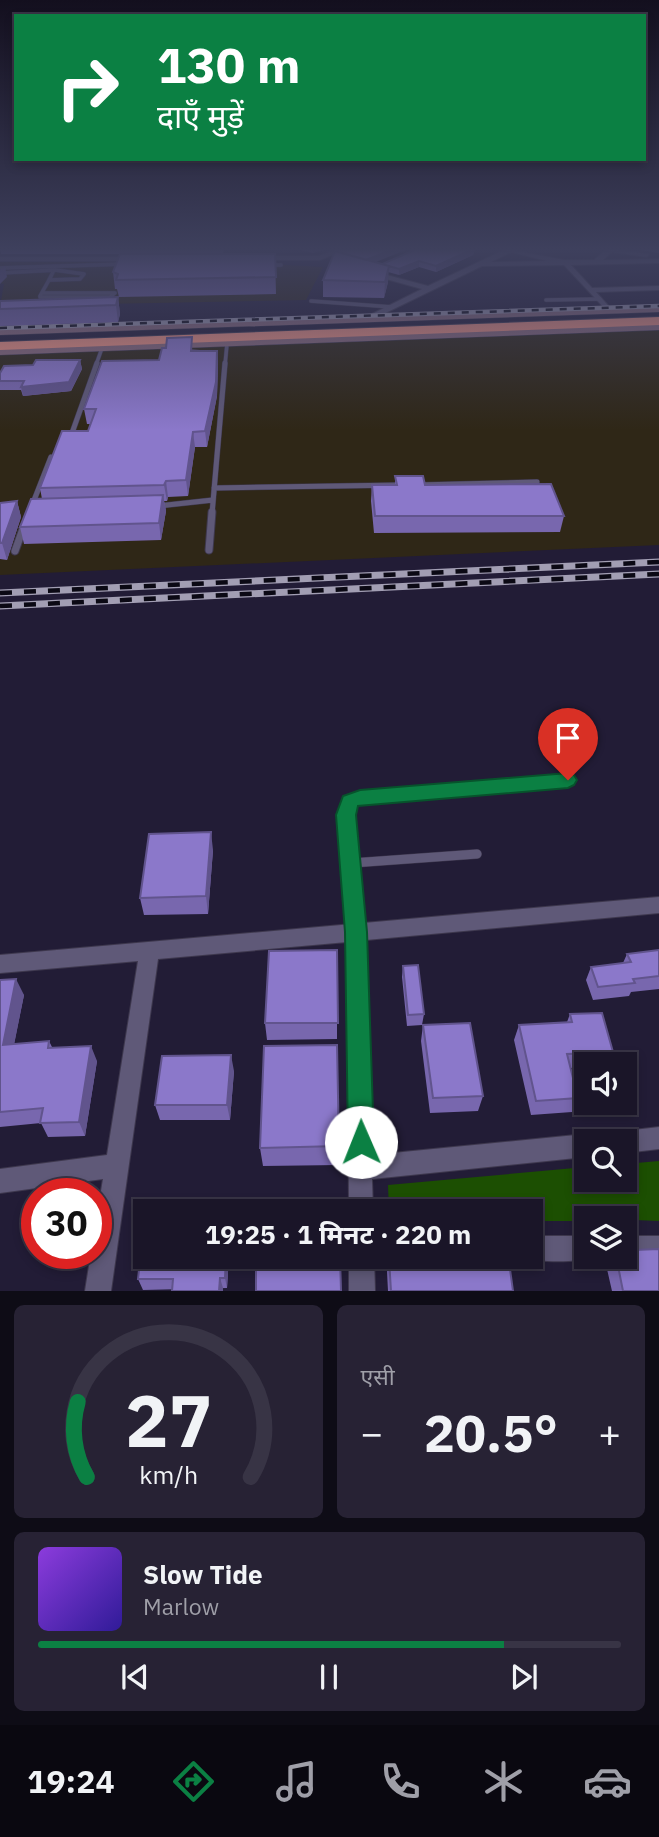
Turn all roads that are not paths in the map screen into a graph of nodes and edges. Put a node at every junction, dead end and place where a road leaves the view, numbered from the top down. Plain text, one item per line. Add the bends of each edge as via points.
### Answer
1 (387, 309) edge
2 (609, 311) joint
3 (659, 311) edge
4 (366, 319) junction
5 (312, 321) junction
6 (659, 321) edge
7 (409, 323) junction
8 (659, 327) edge
9 (0, 335) edge
10 (228, 344) junction
11 (0, 346) edge
12 (103, 348) junction
13 (0, 352) edge
14 (72, 433) edge
15 (51, 457) edge
16 (537, 482) edge
17 (214, 488) junction
18 (213, 500) junction
19 (153, 506) edge
20 (30, 510) junction
21 (44, 510) edge
22 (209, 550) dead end
23 (15, 551) dead end
24 (568, 780) dead end
25 (477, 854) dead end
26 (352, 863) junction
27 (659, 905) edge
28 (356, 932) junction
29 (149, 951) junction
30 (0, 964) edge
31 (659, 1138) edge
32 (637, 1141) edge
33 (574, 1147) edge
34 (117, 1165) junction
35 (361, 1168) junction
36 (0, 1181) edge
37 (361, 1199) edge
38 (543, 1248) edge
39 (574, 1248) edge
40 (637, 1248) edge
41 (659, 1248) edge
42 (361, 1269) edge
43 (98, 1291) edge
44 (362, 1291) edge

1 - 4 street
2 - 3 main road
2 - 4 main road
3 - 7 highway
4 - 5 main road
5 - 7 highway
5 - 9 main road
6 - 11 highway
7 - 9 highway
8 - 10 main road
10 - 12 main road
10 - 17 lane
12 - 13 main road
12 - 14 lane
15 - 20 lane
16 - 17 lane
17 - 18 lane
18 - 19 lane
18 - 22 lane
20 - 21 lane
20 - 23 lane
24 - 26 lane via 360,797 350,801 346,815
25 - 26 lane
26 - 28 lane
27 - 28 street
28 - 29 street
28 - 35 street
29 - 30 street
29 - 34 street
31 - 32 street
33 - 35 street
34 - 36 street
34 - 43 street
35 - 37 street
38 - 39 street
40 - 41 street
42 - 44 street

